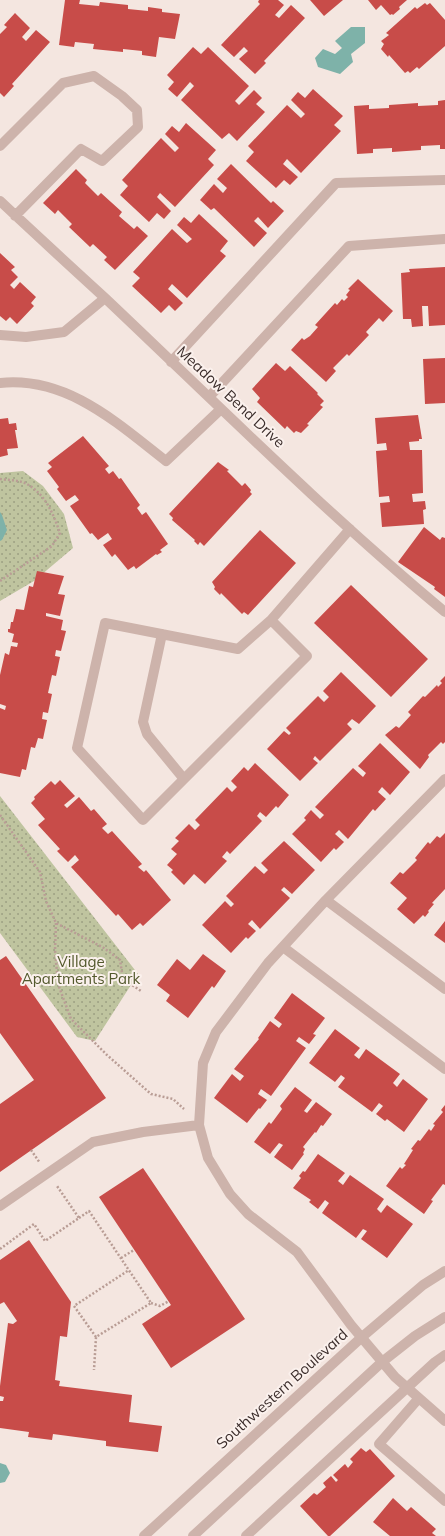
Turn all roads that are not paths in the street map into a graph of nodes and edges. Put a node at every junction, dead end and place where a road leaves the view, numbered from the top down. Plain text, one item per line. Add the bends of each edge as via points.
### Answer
1 (0, 146) edge
2 (445, 180) edge
3 (0, 201) edge
4 (15, 216) junction
5 (445, 239) edge
6 (105, 298) junction
7 (0, 335) edge
8 (171, 362) junction
9 (0, 383) edge
10 (209, 397) junction
11 (221, 409) junction
12 (350, 529) junction
13 (445, 612) edge
14 (271, 620) junction
15 (162, 634) junction
16 (184, 779) junction
17 (445, 779) edge
18 (326, 900) junction
19 (283, 947) junction
20 (445, 989) edge
21 (445, 1069) edge
22 (199, 1125) junction
23 (0, 1206) edge
24 (445, 1271) edge
25 (445, 1317) edge
26 (362, 1337) junction
27 (445, 1356) edge
28 (382, 1362) junction
29 (407, 1387) junction
30 (419, 1398) junction
31 (445, 1421) edge
32 (445, 1501) edge
33 (144, 1536) edge
34 (193, 1536) edge
35 (246, 1536) edge

1 - 4 street via 63,83 94,76 137,110 138,127 102,160 81,149
2 - 8 street via 336,183
3 - 4 street, Meadow Bend Drive
4 - 6 street, Meadow Bend Drive
5 - 10 street via 349,246
6 - 7 street via 64,332 26,337
6 - 8 street, Meadow Bend Drive
8 - 10 street, Meadow Bend Drive
9 - 11 street via 46,386 76,397 107,414 166,461
10 - 11 street, Meadow Bend Drive
11 - 12 street, Meadow Bend Drive
12 - 13 street, Meadow Bend Drive
12 - 14 street
14 - 15 street via 238,649
14 - 16 street via 306,656
15 - 16 street via 143,722 147,734
15 - 16 street via 104,623 78,748 143,820
17 - 18 street
18 - 19 street
18 - 20 street
19 - 21 street
19 - 22 street via 216,1032 203,1063
22 - 23 street via 93,1142
22 - 26 street via 208,1158 230,1194 248,1214 297,1252 350,1325
24 - 26 street, Southwestern Boulevard via 423,1284
25 - 28 street
26 - 28 street
26 - 33 street, Southwestern Boulevard
27 - 29 street
28 - 29 street
28 - 34 street
29 - 30 street
29 - 35 street
30 - 31 street
30 - 32 street via 379,1444

